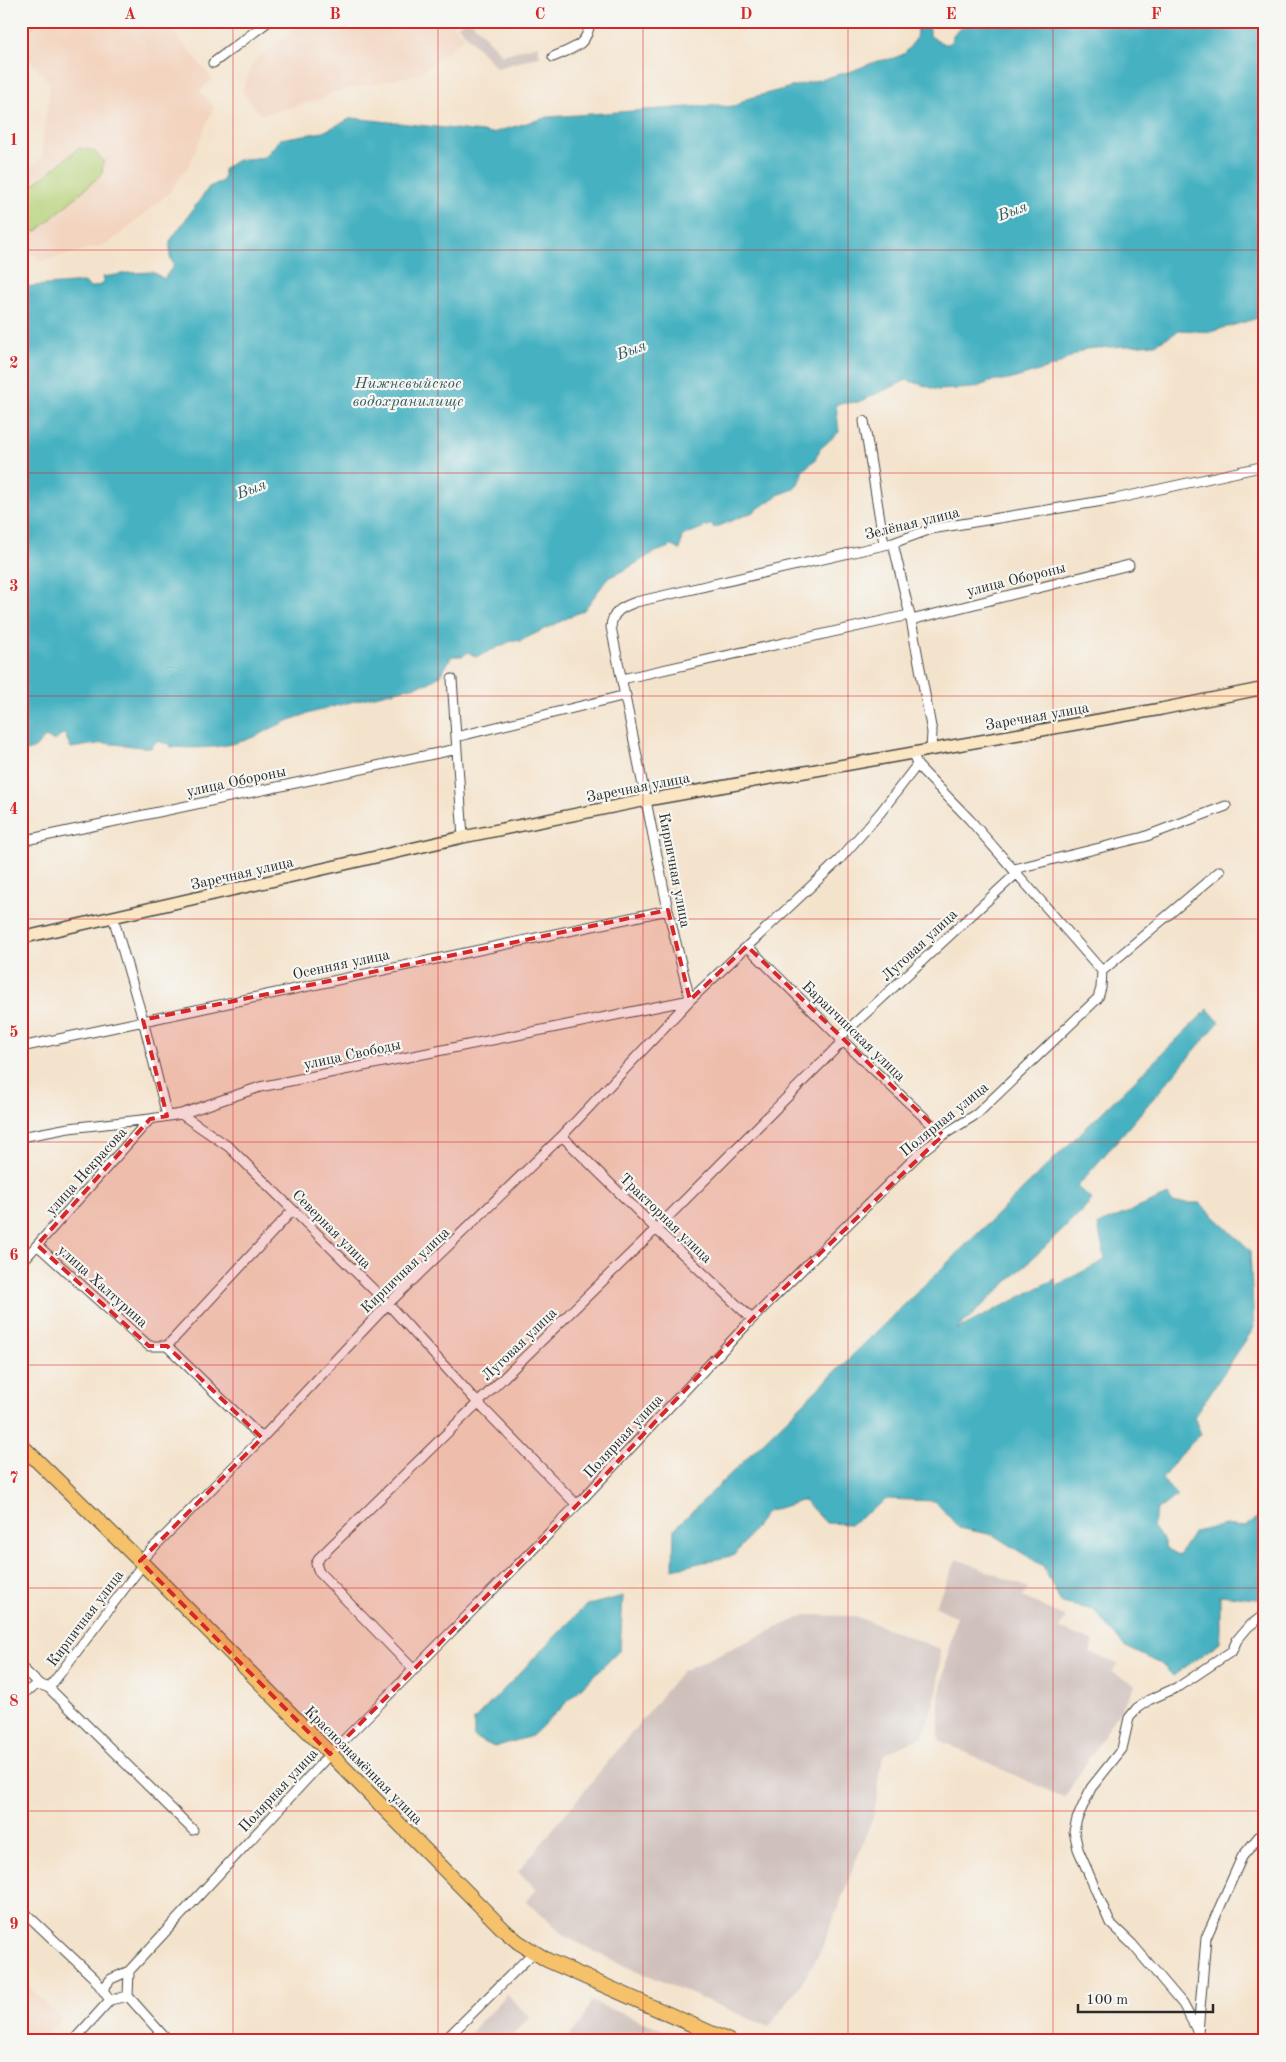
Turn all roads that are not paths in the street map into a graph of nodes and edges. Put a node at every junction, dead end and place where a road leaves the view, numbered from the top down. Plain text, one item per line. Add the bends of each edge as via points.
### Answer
1 (269, 21) edge
2 (590, 21) edge
3 (553, 57) dead end
4 (213, 63) dead end
5 (864, 421) dead end
6 (1265, 466) edge
7 (893, 543) junction
8 (884, 544) junction
9 (1129, 565) dead end
10 (910, 617) junction
11 (611, 628) joint
12 (452, 679) dead end
13 (622, 679) junction
14 (1265, 688) edge
15 (626, 695) junction
16 (456, 737) junction
17 (457, 748) junction
18 (931, 750) junction
19 (913, 753) junction
20 (917, 765) junction
21 (647, 800) junction
22 (1226, 806) dead end
23 (463, 837) junction
24 (21, 841) edge
25 (1015, 871) junction
26 (1220, 871) dead end
27 (668, 910) junction
28 (113, 917) junction
29 (21, 938) edge
30 (747, 946) junction
31 (1102, 971) junction
32 (690, 1000) junction
33 (143, 1020) junction
34 (842, 1039) junction
35 (21, 1047) edge
36 (181, 1114) junction
37 (167, 1116) junction
38 (150, 1119) junction
39 (943, 1135) junction
40 (562, 1136) junction
41 (21, 1137) edge
42 (293, 1210) junction
43 (656, 1229) junction
44 (38, 1245) junction
45 (21, 1263) edge
46 (388, 1304) junction
47 (752, 1319) junction
48 (167, 1346) junction
49 (478, 1403) junction
50 (262, 1438) junction
51 (21, 1445) edge
52 (577, 1505) junction
53 (141, 1562) junction
54 (1265, 1614) edge
55 (21, 1667) edge
56 (414, 1670) junction
57 (39, 1684) junction
58 (49, 1688) junction
59 (21, 1694) edge
60 (330, 1754) junction
61 (1265, 1829) edge
62 (193, 1830) dead end
63 (21, 1909) edge
64 (534, 1952) junction
65 (129, 1971) junction
66 (103, 1989) junction
67 (128, 1996) junction
68 (110, 2000) junction
69 (1196, 2036) edge
70 (72, 2041) edge
71 (168, 2041) edge
72 (444, 2041) edge
73 (729, 2041) edge

1 - 4 street
2 - 3 street via 582,44
5 - 8 street
6 - 7 street, Зелёная улица via 1115,499 932,528
7 - 8 street, Зелёная улица
7 - 10 street
8 - 11 street, Зелёная улица via 623,606 612,618
9 - 10 street, улица Обороны
10 - 13 street, улица Обороны
10 - 18 street via 932,732
11 - 13 street, Кирпичная улица
12 - 16 street
13 - 15 street, Кирпичная улица
14 - 18 street, Заречная улица
15 - 16 street
15 - 21 street, Кирпичная улица
16 - 17 street
17 - 23 street
17 - 24 street, улица Обороны
18 - 19 street, Заречная улица
19 - 20 street
19 - 21 street, Заречная улица
20 - 25 street
20 - 30 street, Кирпичная улица via 839,860
21 - 23 street, Заречная улица
21 - 27 street, Кирпичная улица
22 - 25 street, Луговая улица via 1144,837
23 - 28 street, Заречная улица
25 - 31 street
25 - 34 street, Луговая улица
26 - 31 street
27 - 32 street, Кирпичная улица
27 - 33 street, Осенняя улица
28 - 29 street, Заречная улица
28 - 33 street
30 - 32 street, Кирпичная улица
30 - 34 street, Баранчинская улица
31 - 39 street, Полярная улица via 1098,998 977,1114
32 - 36 street, улица Свободы via 260,1087
32 - 40 street, Кирпичная улица
33 - 35 street, Осенняя улица
33 - 37 street
34 - 39 street, Баранчинская улица
34 - 43 street, Луговая улица
36 - 37 street, улица Свободы
36 - 42 street, Северная улица via 229,1147
37 - 38 street, улица Свободы
38 - 41 street, улица Свободы
38 - 44 street, улица Некрасова
39 - 47 street, Полярная улица via 921,1152
40 - 43 street, Тракторная улица
40 - 46 street, Кирпичная улица
42 - 46 street, Северная улица
42 - 48 street
43 - 47 street, Тракторная улица
43 - 49 street, Луговая улица
44 - 45 street, улица Некрасова
44 - 48 street, улица Халтурина via 149,1346
46 - 49 street, Северная улица
46 - 50 street, Кирпичная улица
47 - 52 street, Полярная улица
48 - 50 street
49 - 52 street, Северная улица
49 - 56 street, Луговая улица via 316,1564 319,1572
50 - 53 street, Кирпичная улица
51 - 53 main road, Краснознамённая улица
52 - 56 street, Полярная улица
53 - 58 street, Кирпичная улица
53 - 60 main road, Краснознамённая улица
54 - 69 street via 1248,1627 1232,1652 1180,1686 1137,1708 1130,1718 1122,1749 1091,1788 1074,1831 1078,1849 1110,1922 1183,2004
55 - 57 street
56 - 60 street, Полярная улица
57 - 58 street
57 - 59 street
58 - 62 street
60 - 64 main road, Краснознамённая улица via 504,1930
60 - 65 street, Полярная улица
61 - 69 street via 1242,1857 1206,1938
63 - 66 street
64 - 72 street
64 - 73 main road, Краснознамённая улица
65 - 66 street, Полярная улица via 111,1979
65 - 67 street
66 - 68 street
67 - 68 street
67 - 71 street
68 - 70 street

